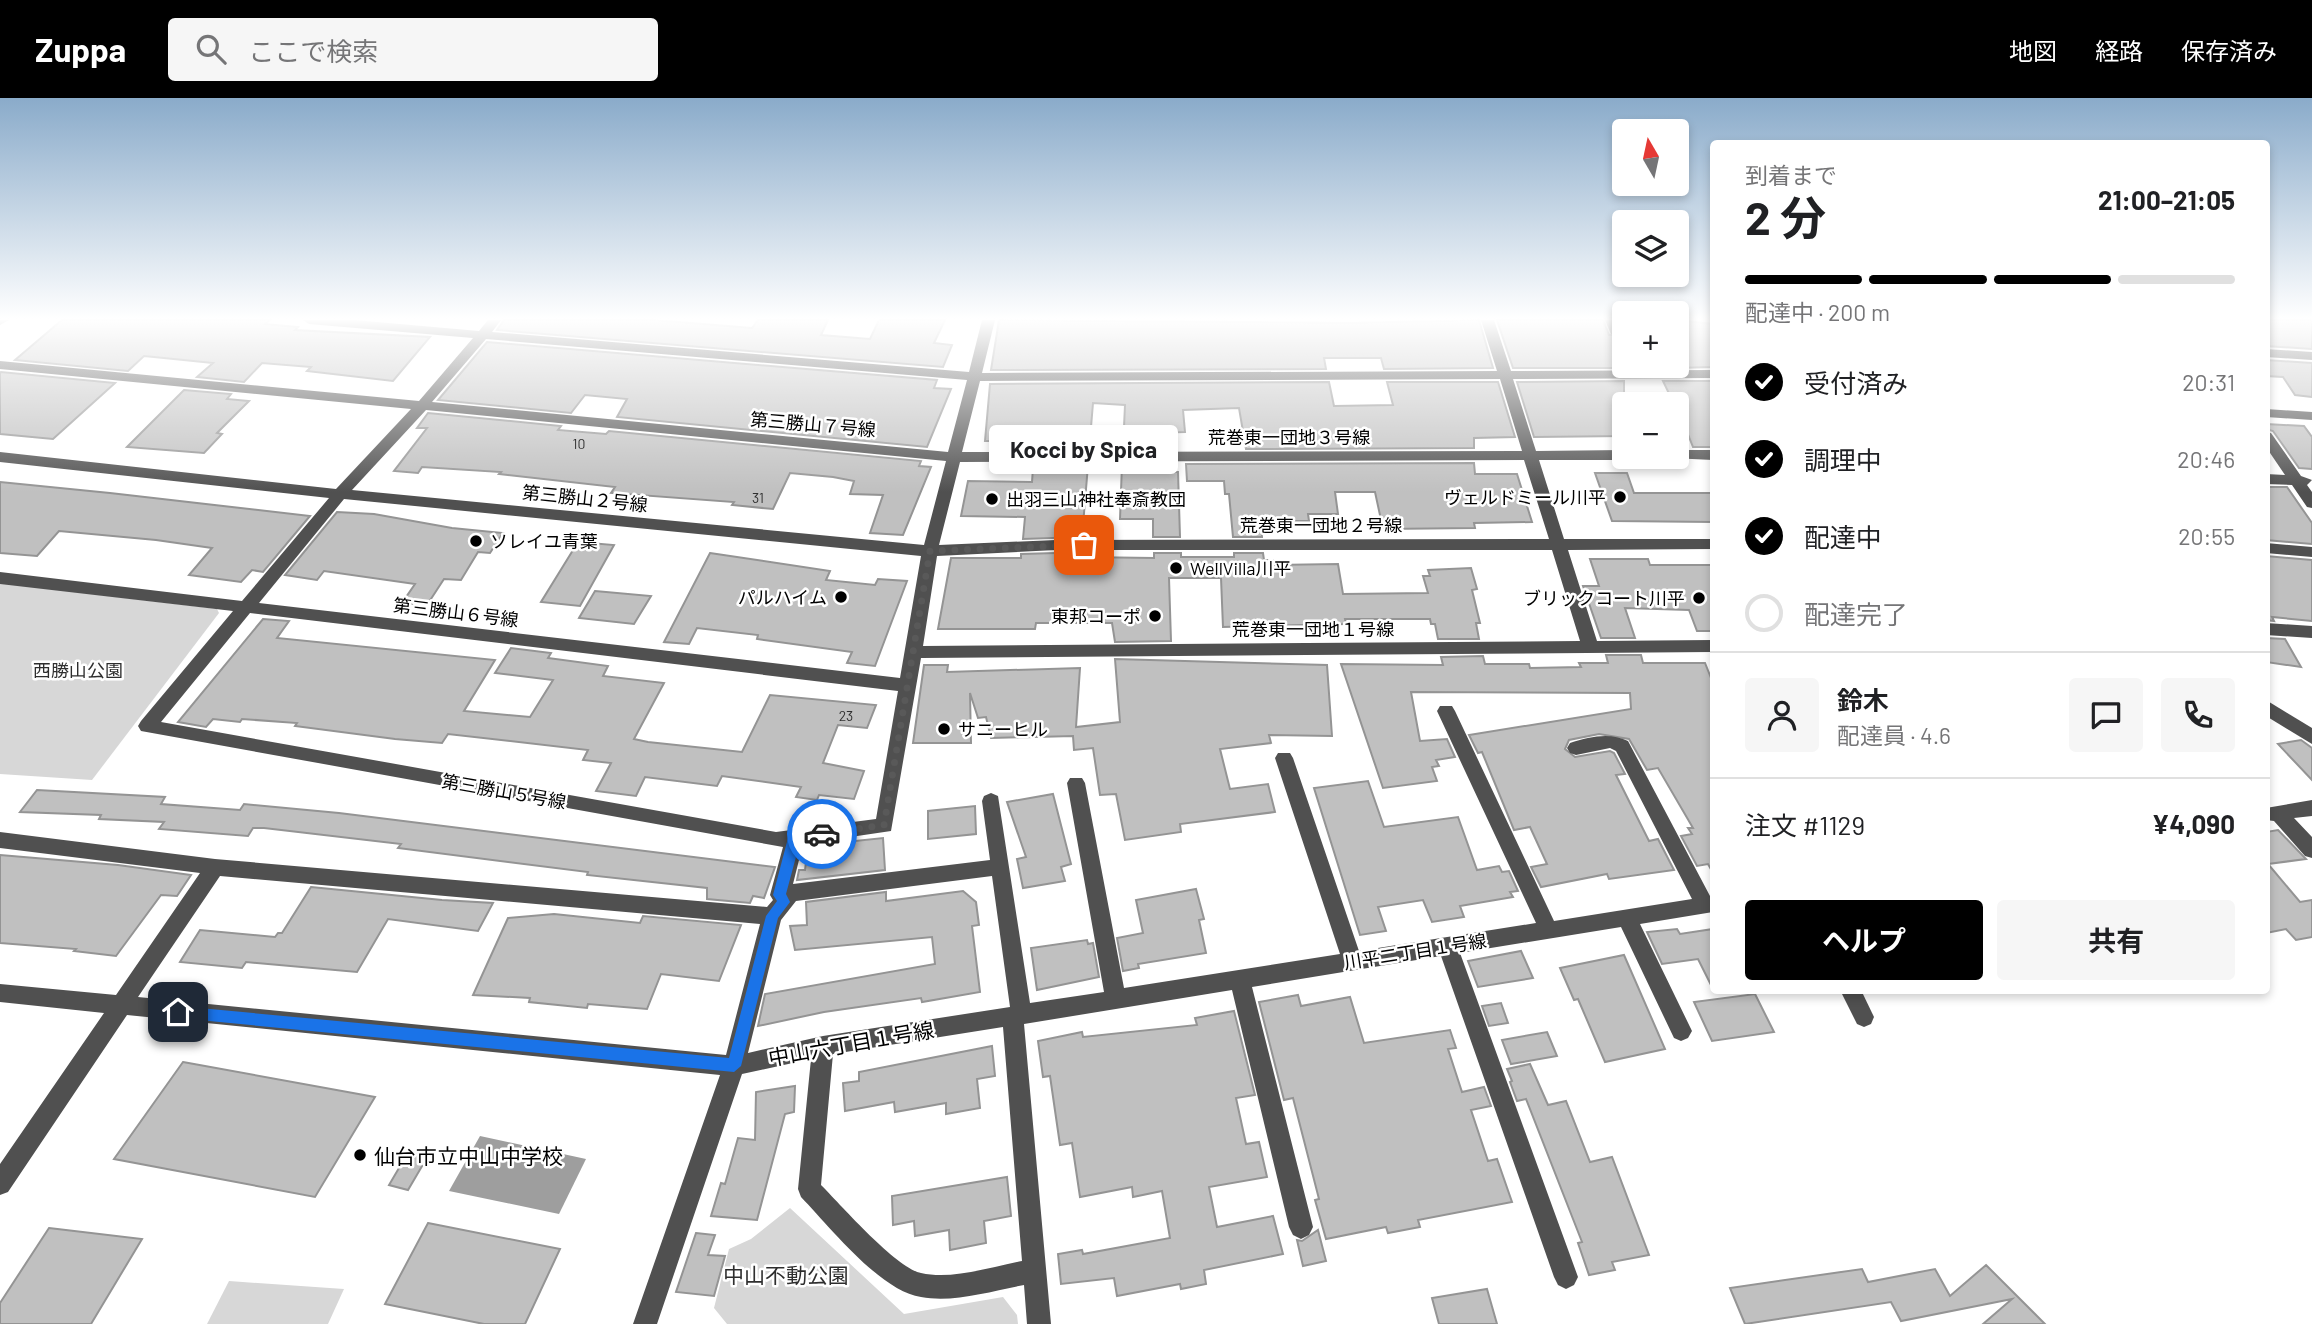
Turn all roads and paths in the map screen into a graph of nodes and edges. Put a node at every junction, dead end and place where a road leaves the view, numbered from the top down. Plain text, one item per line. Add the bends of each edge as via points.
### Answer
1 (122, 377) edge
2 (446, 377) edge
3 (974, 377) edge
4 (1509, 377) edge
5 (421, 407) junction
6 (2270, 413) edge
7 (2312, 416) edge
8 (2270, 441) edge
9 (1532, 455) junction
10 (1612, 455) edge
11 (1689, 455) edge
12 (1710, 455) edge
13 (0, 457) edge
14 (954, 457) junction
15 (2270, 478) edge
16 (2304, 481) edge
17 (340, 494) junction
18 (2312, 503) edge
19 (1559, 544) junction
20 (1710, 544) edge
21 (2270, 548) edge
22 (930, 551) junction
23 (2312, 552) edge
24 (0, 578) edge
25 (245, 606) junction
26 (2270, 629) edge
27 (2312, 632) edge
28 (1590, 646) junction
29 (1710, 646) edge
30 (912, 652) junction
31 (906, 685) junction
32 (2270, 710) edge
33 (1446, 711) dead end
34 (2312, 737) edge
35 (1576, 748) dead end
36 (1284, 758) dead end
37 (1076, 783) dead end
38 (991, 800) dead end
39 (2312, 807) edge
40 (2272, 814) edge
41 (794, 838) junction
42 (0, 840) edge
43 (2312, 850) edge
44 (215, 867) junction
45 (1000, 867) junction
46 (1709, 904) edge
47 (778, 909) junction
48 (1626, 917) junction
49 (1548, 928) junction
50 (1447, 946) junction
51 (1352, 961) junction
52 (1240, 979) junction
53 (0, 993) edge
54 (1852, 994) edge
55 (1116, 999) junction
56 (122, 1006) junction
57 (1017, 1015) junction
58 (1864, 1017) dead end
59 (1681, 1031) dead end
60 (823, 1046) junction
61 (734, 1066) junction
62 (0, 1184) edge
63 (1301, 1227) dead end
64 (1034, 1271) junction
65 (1566, 1277) dead end
66 (645, 1324) edge
67 (1039, 1324) edge

1 - 5 street, 第三勝山７号線
2 - 5 street, 第三勝山５号線
3 - 14 street
4 - 9 street
5 - 14 street, 第三勝山７号線
5 - 17 street, 第三勝山５号線
6 - 7 street
8 - 16 street
9 - 10 street, 荒巻東一団地３号線
9 - 14 street, 荒巻東一団地３号線
9 - 19 street
11 - 12 street
13 - 17 street, 第三勝山２号線
14 - 22 street
15 - 16 street
16 - 18 street
17 - 22 street, 第三勝山２号線
17 - 25 street, 第三勝山５号線
19 - 20 street, 荒巻東一団地２号線
19 - 22 street, 荒巻東一団地２号線 via 1056,545
19 - 28 street
21 - 23 street
22 - 30 street, 第三勝山５号線
24 - 25 street, 第三勝山６号線
25 - 31 street, 第三勝山６号線
25 - 41 street, 第三勝山５号線 via 147,726 776,840
26 - 27 street
28 - 29 street, 荒巻東一団地１号線
28 - 30 street, 荒巻東一団地１号線
30 - 31 street, 第三勝山５号線
31 - 41 street, 第三勝山５号線 via 884,825
32 - 34 street
33 - 49 street
35 - 46 street via 1612,741 1622,746
36 - 51 street
37 - 55 street
38 - 45 street
39 - 40 street
40 - 43 street
41 - 47 street
42 - 44 street
44 - 47 street
44 - 56 street
45 - 47 street via 790,893
45 - 57 street
46 - 48 street, 川平二丁目１号線
47 - 61 street
48 - 49 street, 川平二丁目１号線
48 - 59 street
49 - 50 street, 川平二丁目１号線
50 - 51 street, 川平二丁目１号線
50 - 65 street
51 - 52 street, 川平二丁目１号線
52 - 55 street, 川平二丁目１号線
52 - 63 street
53 - 56 street, 中山六丁目１号線
54 - 58 street
55 - 57 street, 中山六丁目１号線
56 - 61 street, 中山六丁目１号線
56 - 62 street
57 - 60 street, 中山六丁目１号線
57 - 64 street
60 - 61 street, 中山六丁目１号線
60 - 64 street via 809,1189 865,1247 915,1285
61 - 66 street
64 - 67 street

